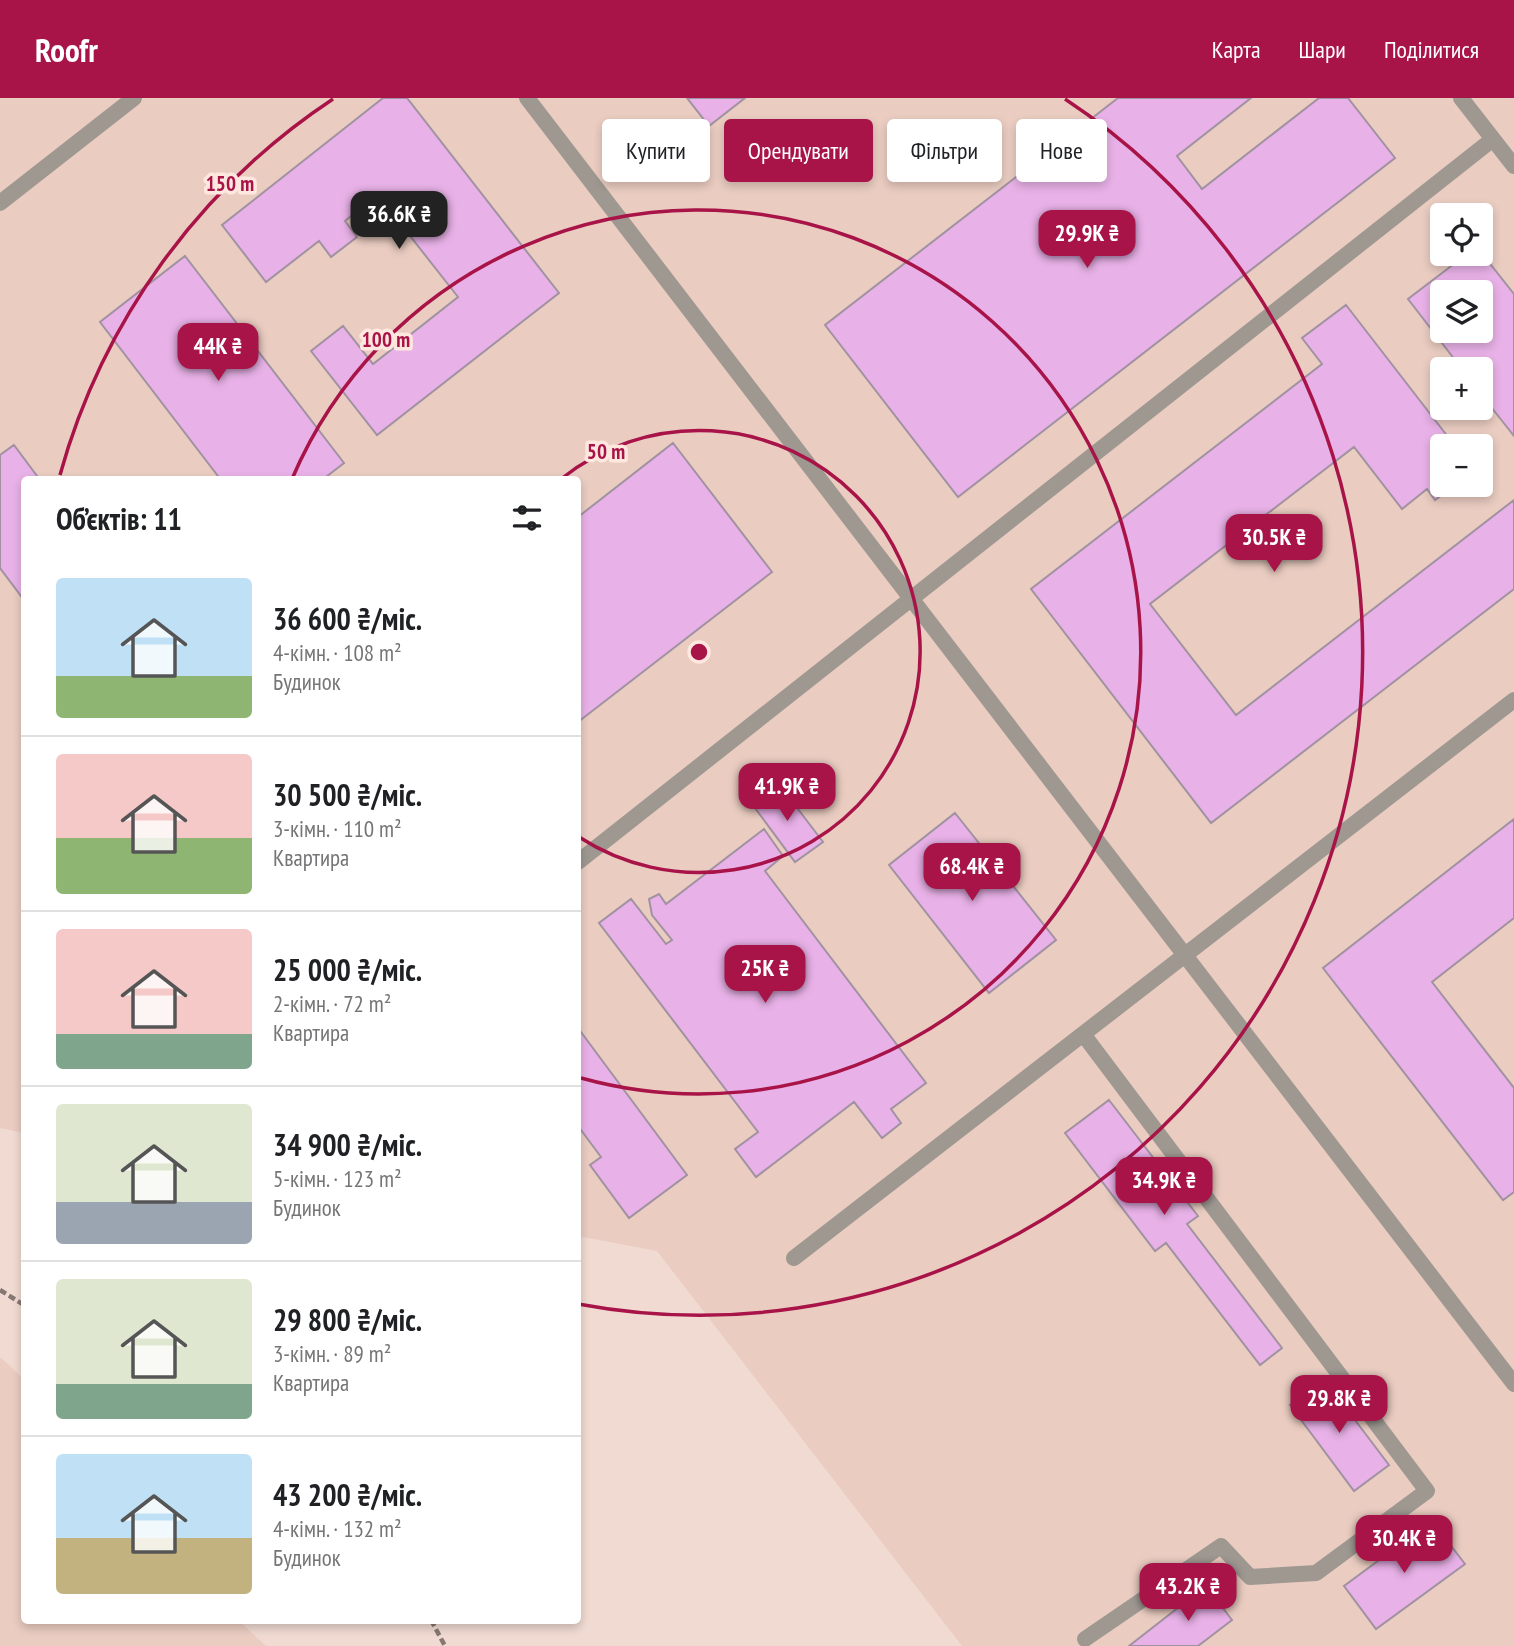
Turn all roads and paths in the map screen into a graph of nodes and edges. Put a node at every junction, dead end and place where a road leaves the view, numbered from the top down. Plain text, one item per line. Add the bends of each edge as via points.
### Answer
1 (134, 98) edge
2 (527, 98) edge
3 (1461, 98) edge
4 (1493, 139) junction
5 (1514, 166) edge
6 (0, 202) edge
7 (912, 600) junction
8 (1514, 700) edge
9 (581, 860) edge
10 (1185, 955) junction
11 (1083, 1034) junction
12 (794, 1258) dead end
13 (0, 1290) edge
14 (21, 1304) edge
15 (1514, 1384) edge
16 (433, 1624) edge
17 (1085, 1639) dead end
18 (445, 1646) edge

1 - 6 lane
2 - 7 lane
3 - 4 lane
4 - 5 lane
4 - 7 lane
7 - 9 lane
7 - 10 lane
8 - 10 lane
10 - 11 lane
10 - 15 lane
11 - 12 lane
11 - 17 lane via 1427,1490 1316,1573 1250,1577 1222,1546
13 - 14 path
16 - 18 path

